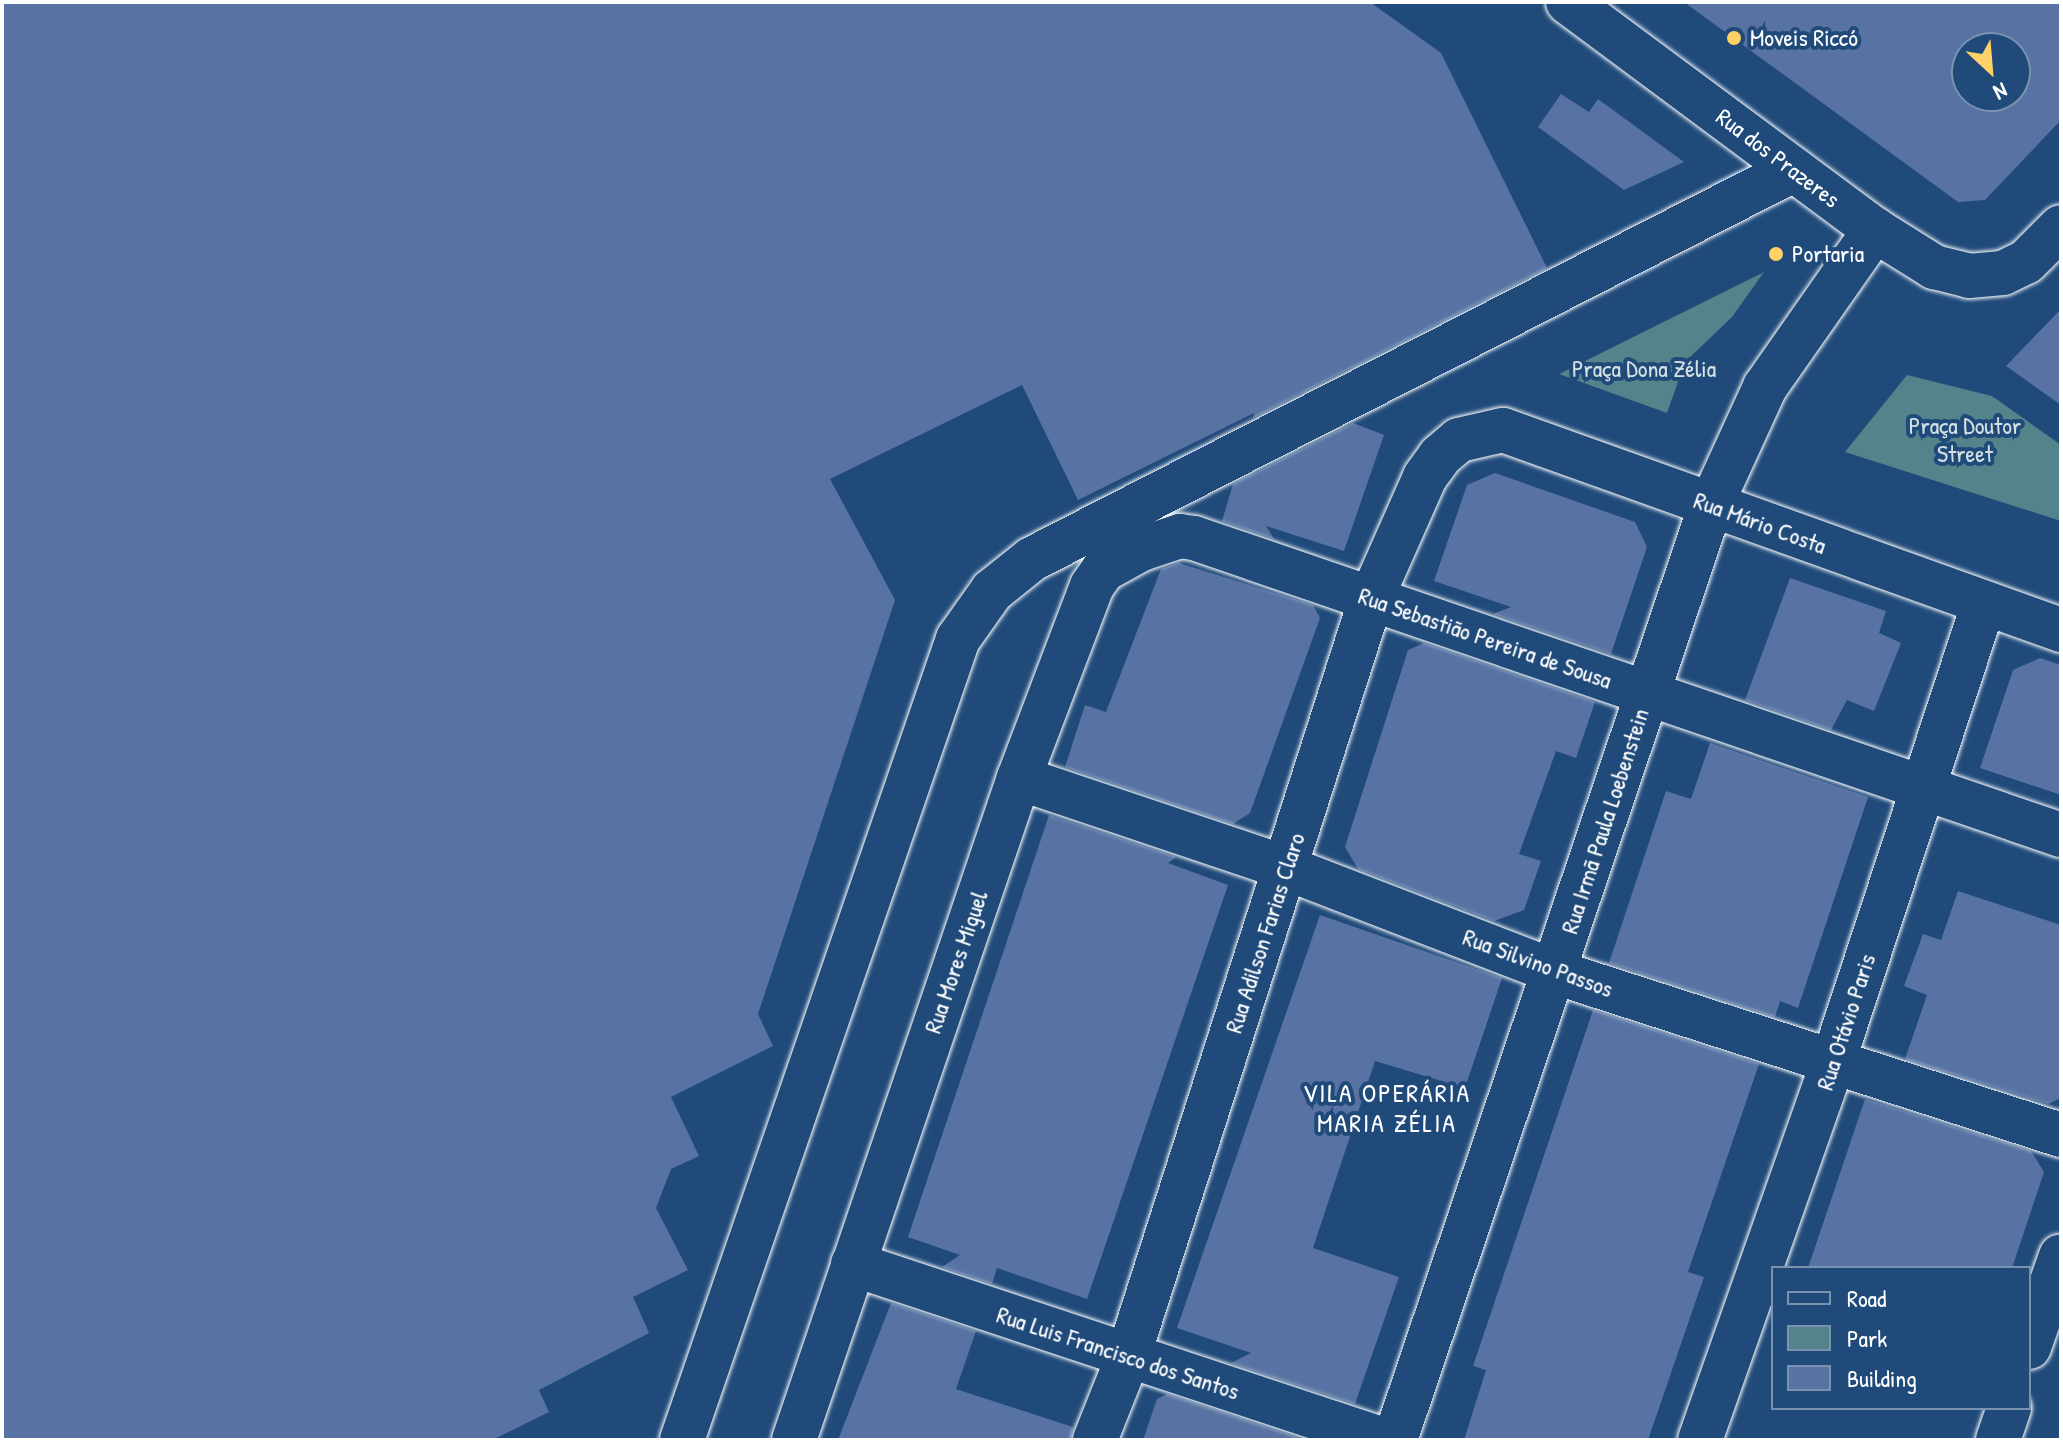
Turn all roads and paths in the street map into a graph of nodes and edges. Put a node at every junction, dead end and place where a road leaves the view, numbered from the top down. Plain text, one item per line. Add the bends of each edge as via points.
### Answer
1 (1568, 2) edge
2 (1793, 170) junction
3 (2061, 227) edge
4 (1875, 230) junction
5 (1459, 440) joint
6 (1711, 505) junction
7 (1180, 536) joint
8 (1371, 599) junction
9 (1984, 603) junction
10 (2061, 630) edge
11 (1648, 693) junction
12 (1019, 778) junction
13 (1922, 787) junction
14 (2061, 835) edge
15 (1286, 868) junction
16 (1555, 972) junction
17 (1833, 1062) junction
18 (2061, 1135) edge
19 (2061, 1256) edge
20 (853, 1264) junction
21 (2031, 1341) edge
22 (1128, 1357) junction
23 (2008, 1410) edge
24 (682, 1440) edge
25 (794, 1440) edge
26 (1095, 1440) edge
27 (1384, 1440) edge
28 (1395, 1440) edge
29 (1700, 1440) edge
30 (1998, 1440) edge

1 - 2 street, Rua dos Prazeres
2 - 4 street, Rua dos Prazeres
2 - 24 street via 1032,559 992,591 958,639
3 - 4 street, Rua dos Prazeres via 2026,262 2003,273 1969,276 1934,267
4 - 6 street, Rua Irmã Paula Loebenstein via 1765,387
5 - 6 street, Rua Mário Costa via 1503,430
5 - 8 street, Rua Adilson Farias Claro via 1425,477
6 - 9 street, Rua Mário Costa
6 - 11 street, Rua Irmã Paula Loebenstein
7 - 8 street, Rua Sebastião Pereira de Sousa
7 - 12 street, Rua Mores Miguel via 1141,549 1097,577
8 - 11 street, Rua Sebastião Pereira de Sousa
8 - 15 street, Rua Adilson Farias Claro
9 - 10 street, Rua Mário Costa
9 - 13 street, Rua Otávio Paris
11 - 13 street, Rua Sebastião Pereira de Sousa
11 - 16 street, Rua Irmã Paula Loebenstein
12 - 15 street, Rua Silvino Passos
12 - 20 street, Rua Mores Miguel
13 - 14 street, Rua Sebastião Pereira de Sousa
13 - 17 street, Rua Otávio Paris
15 - 16 street, Rua Silvino Passos
15 - 22 street, Rua Adilson Farias Claro
16 - 17 street, Rua Silvino Passos
16 - 28 street, Rua Irmã Paula Loebenstein
17 - 18 street, Rua Silvino Passos
17 - 29 street, Rua Otávio Paris
19 - 21 street
20 - 22 street, Rua Luis Francisco dos Santos
20 - 25 street, Rua Mores Miguel
22 - 26 street, Rua Adilson Farias Claro
22 - 27 street, Rua Luis Francisco dos Santos
23 - 30 street

